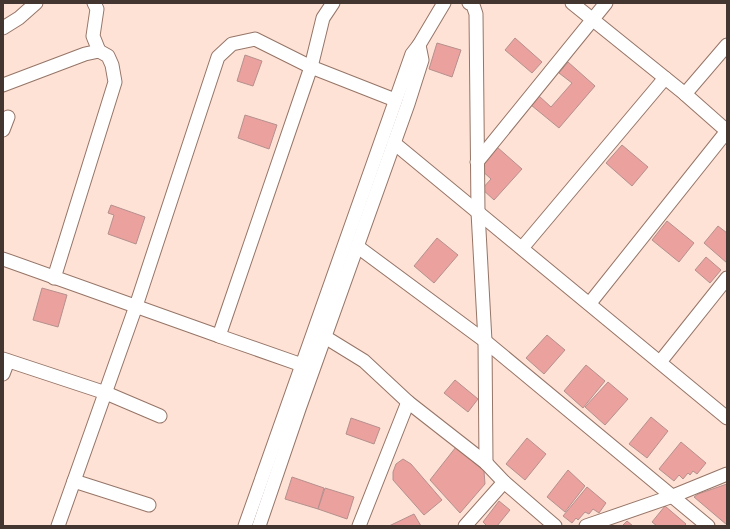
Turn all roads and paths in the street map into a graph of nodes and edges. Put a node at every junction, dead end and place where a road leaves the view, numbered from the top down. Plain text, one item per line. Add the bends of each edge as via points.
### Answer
1 (36, 3) edge
2 (94, 3) edge
3 (333, 3) edge
4 (456, 3) edge
5 (469, 3) edge
6 (572, 3) edge
7 (606, 3) edge
8 (443, 4) edge
9 (593, 20) junction
10 (3, 28) edge
11 (419, 45) junction
12 (727, 45) edge
13 (99, 52) junction
14 (311, 67) junction
15 (665, 78) junction
16 (3, 85) edge
17 (685, 94) junction
18 (395, 100) junction
19 (8, 117) dead end
20 (3, 130) edge
21 (727, 131) edge
22 (394, 142) junction
23 (477, 162) junction
24 (478, 212) junction
25 (358, 247) junction
26 (522, 248) junction
27 (3, 259) edge
28 (54, 278) junction
29 (727, 278) edge
30 (590, 303) junction
31 (136, 306) junction
32 (219, 336) junction
33 (325, 337) junction
34 (485, 341) junction
35 (5, 360) edge
36 (660, 362) junction
37 (302, 365) junction
38 (3, 374) edge
39 (106, 393) junction
40 (408, 402) junction
41 (160, 416) dead end
42 (727, 418) edge
43 (486, 463) junction
44 (727, 474) edge
45 (74, 481) junction
46 (504, 482) junction
47 (673, 496) junction
48 (149, 505) dead end
49 (58, 526) edge
50 (245, 526) edge
51 (259, 526) edge
52 (359, 526) edge
53 (465, 526) edge
54 (555, 526) edge
55 (586, 526) edge
56 (708, 526) edge

1 - 10 street
2 - 13 street via 97,9 93,36
3 - 14 street via 323,18
4 - 8 street
5 - 23 street via 473,4 476,14
6 - 9 street
7 - 9 street
8 - 11 street
9 - 15 street
9 - 23 street
11 - 18 street via 412,54
11 - 22 street via 422,60
12 - 17 street
13 - 16 street via 85,54
13 - 28 street via 108,56 115,82
14 - 18 street
14 - 31 street via 255,39 232,44 218,57
14 - 32 street
15 - 17 street
15 - 26 street
17 - 21 street
18 - 37 street
19 - 20 street
21 - 30 street
22 - 24 street
22 - 25 street
23 - 24 street
24 - 26 street
24 - 34 street
25 - 33 street
25 - 34 street
26 - 30 street
27 - 28 street
28 - 31 street
29 - 36 street
30 - 36 street
31 - 32 street
31 - 39 street
32 - 37 street
33 - 40 street via 364,361
33 - 51 street
34 - 43 street
34 - 47 street
35 - 38 street
35 - 39 street
36 - 42 street
37 - 50 street
39 - 41 street
39 - 45 street
40 - 43 street
40 - 52 street
43 - 46 street
44 - 47 street
45 - 48 street
45 - 49 street
46 - 53 street
46 - 54 street
47 - 55 street
47 - 56 street

